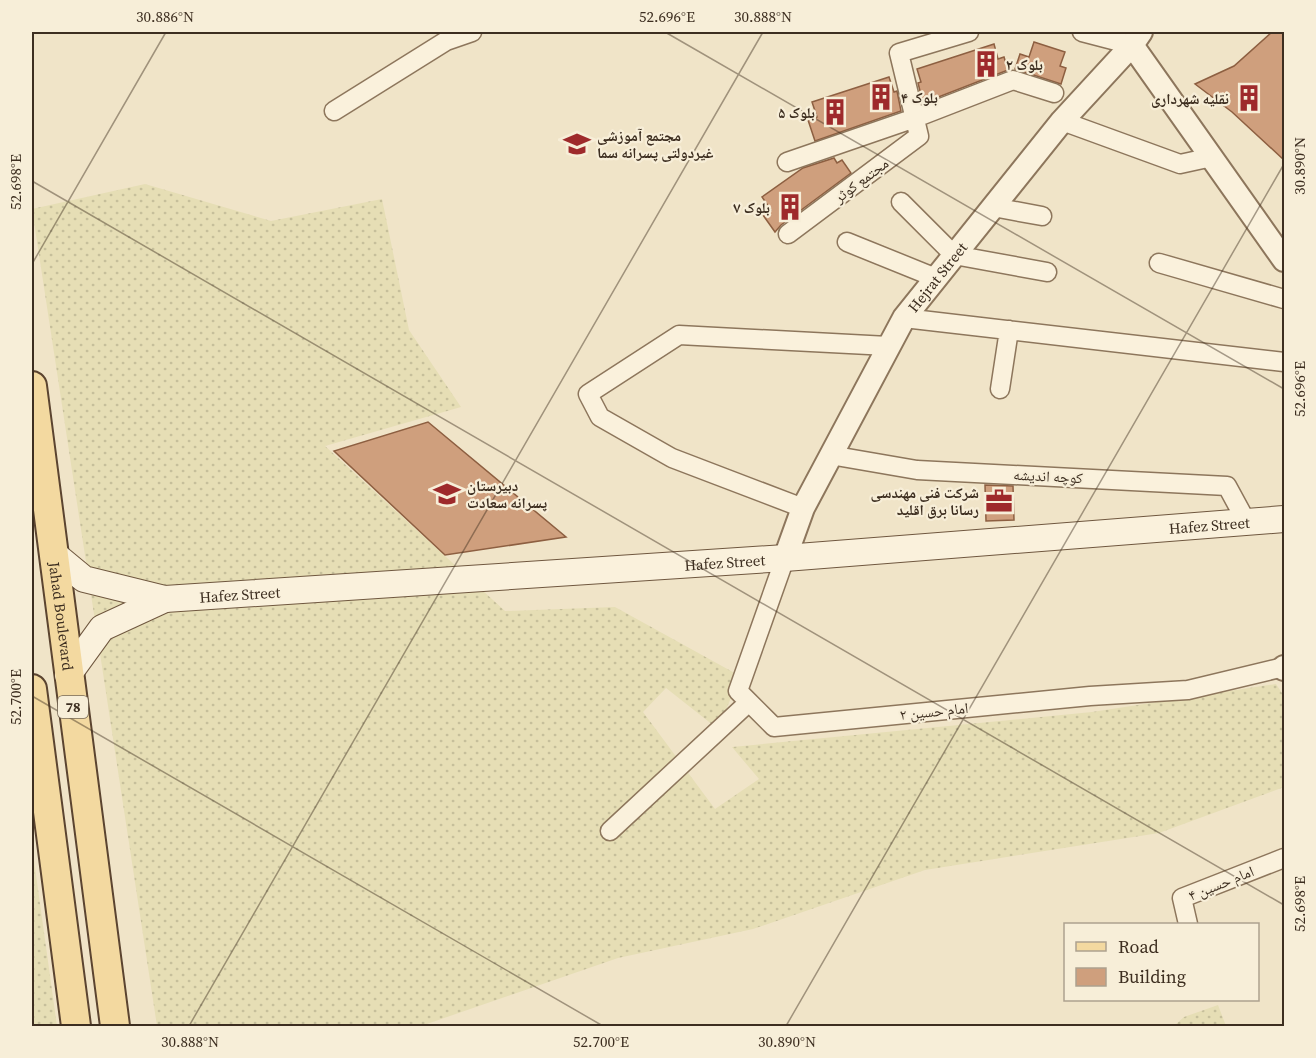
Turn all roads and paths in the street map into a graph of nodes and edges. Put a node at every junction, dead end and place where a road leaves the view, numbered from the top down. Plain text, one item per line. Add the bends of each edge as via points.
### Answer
1 (472, 32) edge
2 (1082, 32) edge
3 (958, 33) edge
4 (1137, 38) edge
5 (1054, 93) dead end
6 (334, 111) dead end
7 (915, 118) junction
8 (1062, 121) junction
9 (1212, 157) junction
10 (787, 162) dead end
11 (901, 202) dead end
12 (993, 207) junction
13 (1042, 216) dead end
14 (788, 234) dead end
15 (847, 242) dead end
16 (954, 255) junction
17 (1284, 260) edge
18 (1159, 263) dead end
19 (1047, 272) dead end
20 (936, 278) junction
21 (1284, 299) edge
22 (904, 318) junction
23 (1009, 330) junction
24 (888, 346) junction
25 (1284, 362) edge
26 (32, 387) edge
27 (1000, 389) dead end
28 (830, 455) junction
29 (802, 508) junction
30 (1284, 519) edge
31 (1246, 521) junction
32 (55, 555) junction
33 (785, 558) junction
34 (165, 598) junction
35 (1284, 668) edge
36 (68, 675) junction
37 (32, 689) edge
38 (750, 702) junction
39 (610, 831) dead end
40 (1284, 858) edge
41 (1188, 923) edge
42 (76, 1026) edge
43 (115, 1026) edge

1 - 6 street via 446,41
2 - 4 street
3 - 7 street, مجتمع کوثر via 899,53
4 - 8 street, Hejrat Street
4 - 9 street
5 - 7 street, مجتمع کوثر via 1012,80
7 - 10 street, مجتمع کوثر
7 - 14 street, مجتمع کوثر via 919,136
8 - 9 street via 1180,164
8 - 12 street, Hejrat Street
9 - 17 street
11 - 16 street
12 - 13 street
12 - 16 street, Hejrat Street
15 - 20 street
16 - 19 street
16 - 20 street, Hejrat Street
18 - 21 street
20 - 22 street, Hejrat Street
22 - 23 street
22 - 24 street, Hejrat Street
23 - 25 street
23 - 27 street
24 - 28 street, Hejrat Street
24 - 29 street via 679,335 588,394 600,417 672,458
26 - 32 main road, Jahad Boulevard / 78
28 - 29 street, Hejrat Street
28 - 31 street, کوچه اندیشه via 916,470 1227,486
29 - 33 street, Hejrat Street
30 - 31 main road, Hafez Street
31 - 33 main road, Hafez Street
32 - 34 main road via 84,579
32 - 36 main road, Jahad Boulevard / 78
33 - 34 main road, Hafez Street
33 - 38 street, امام حسین ۲ via 738,691
34 - 36 main road via 102,628
35 - 38 street, امام حسین ۲ via 1188,690 774,727
36 - 43 main road, Jahad Boulevard / 78
37 - 42 main road, 78
38 - 39 street
40 - 41 street, امام حسین ۴ via 1182,898

